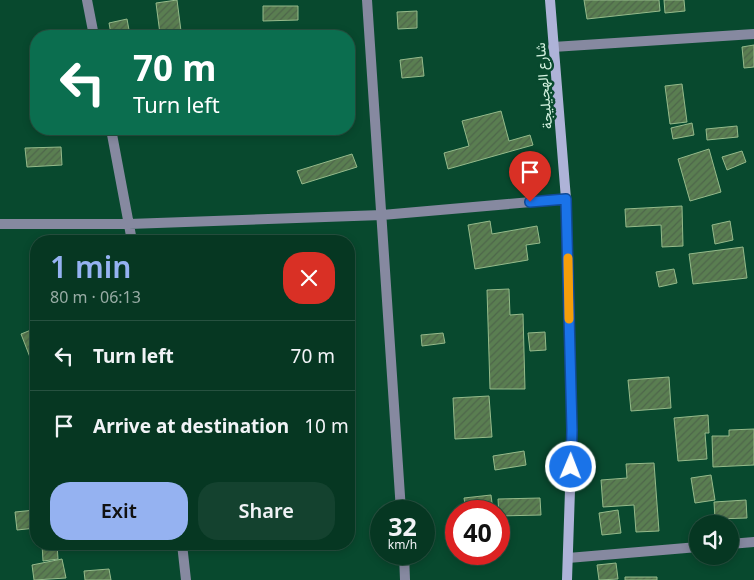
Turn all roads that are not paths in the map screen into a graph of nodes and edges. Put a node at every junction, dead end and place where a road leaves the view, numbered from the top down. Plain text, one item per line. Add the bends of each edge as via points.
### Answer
1 (87, 0) edge
2 (368, 0) edge
3 (550, 0) edge
4 (93, 30) edge
5 (754, 34) edge
6 (553, 47) junction
7 (113, 135) edge
8 (566, 199) junction
9 (382, 215) junction
10 (0, 224) edge
11 (129, 224) junction
12 (131, 235) edge
13 (400, 500) edge
14 (754, 542) edge
15 (739, 543) edge
16 (689, 548) edge
17 (183, 550) edge
18 (568, 558) junction
19 (405, 565) edge
20 (186, 580) edge
21 (406, 580) edge
22 (567, 580) edge

1 - 4 street
2 - 9 street
3 - 6 street, شارع الهجيليجة
5 - 6 street
6 - 8 street, شارع الهجيليجة
7 - 11 street
8 - 9 street
8 - 18 street, شارع الهجيليجة via 572,430
9 - 11 street
9 - 13 street
10 - 11 street
11 - 12 street
14 - 15 street
16 - 18 street
17 - 20 street
18 - 22 street, شارع الهجيليجة
19 - 21 street

